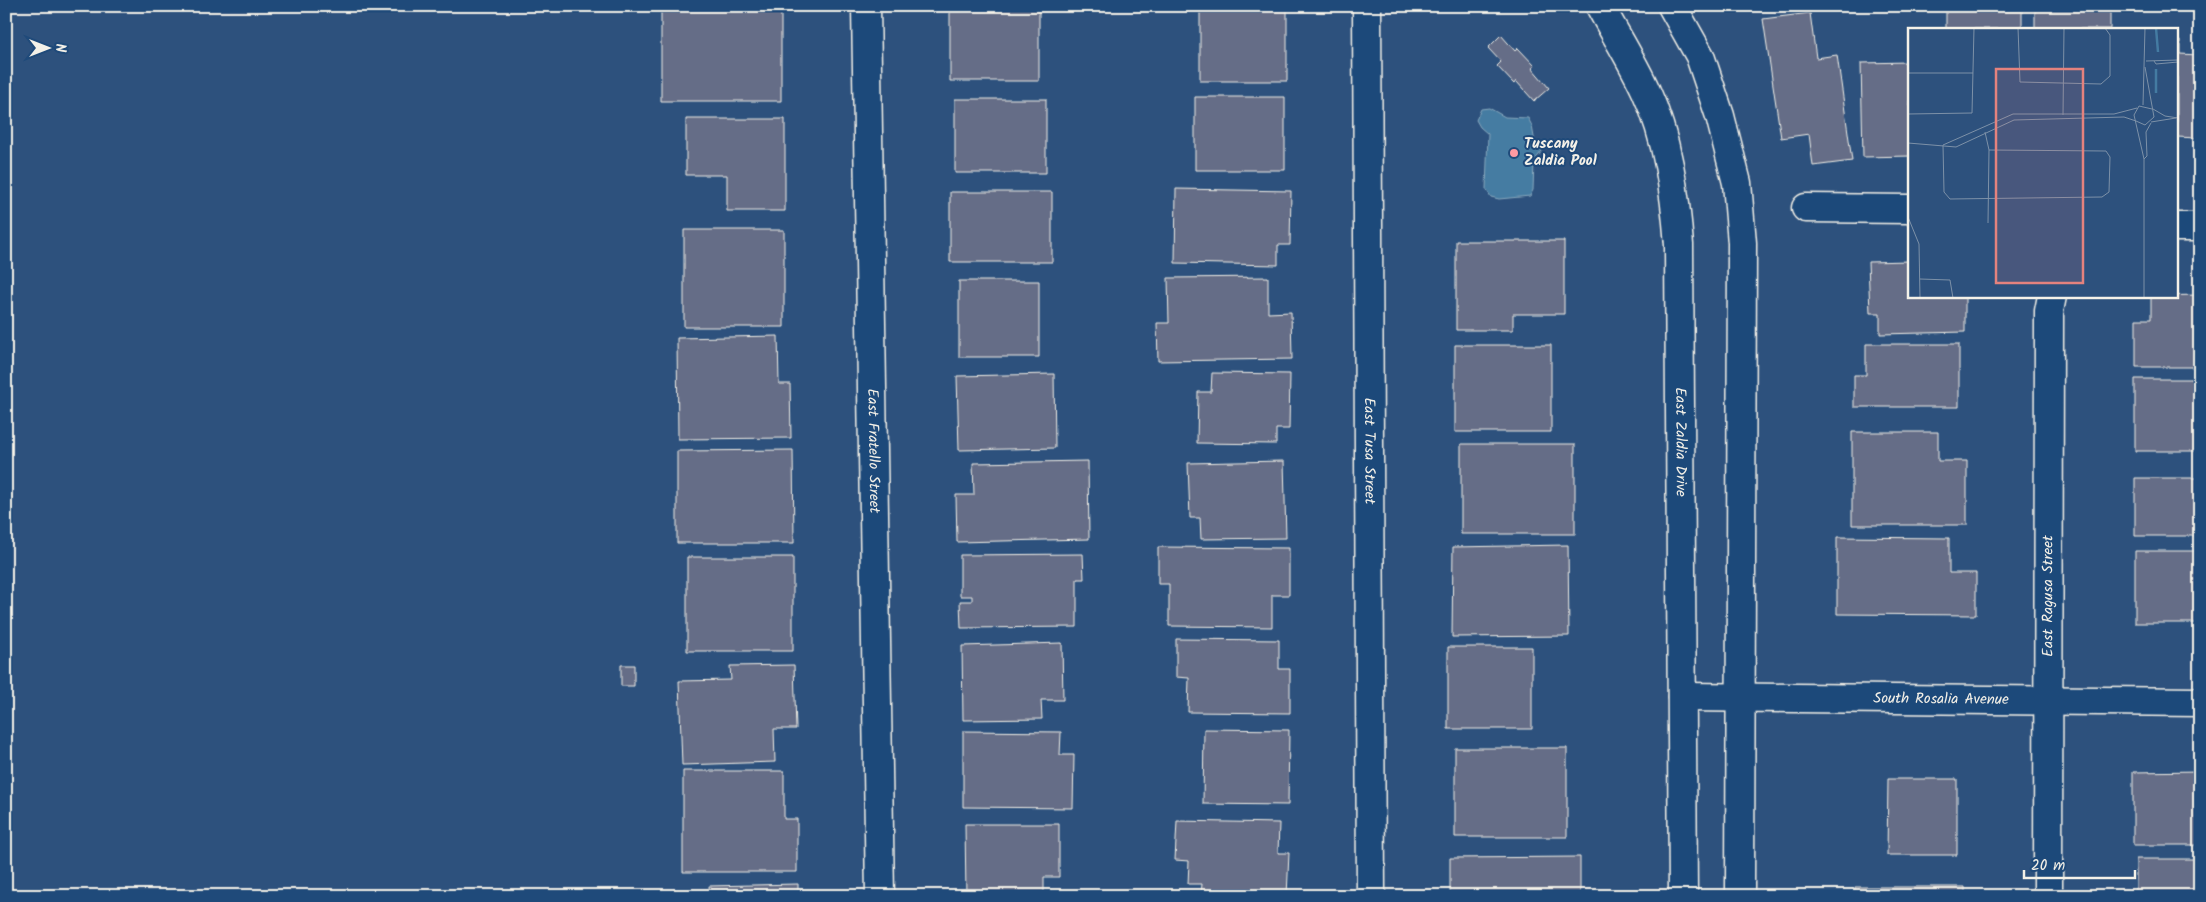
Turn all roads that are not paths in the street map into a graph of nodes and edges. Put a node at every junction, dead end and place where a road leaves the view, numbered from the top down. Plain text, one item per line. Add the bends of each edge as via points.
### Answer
1 (866, 6) edge
2 (1367, 6) edge
3 (1600, 6) edge
4 (1672, 6) edge
5 (1806, 208) dead end
6 (1908, 209) edge
7 (2178, 227) edge
8 (2200, 227) edge
9 (2052, 298) edge
10 (1682, 697) junction
11 (1740, 698) junction
12 (2049, 702) junction
13 (2200, 702) edge
14 (880, 896) edge
15 (1371, 896) edge
16 (1683, 896) edge
17 (1740, 896) edge
18 (2048, 896) edge

1 - 14 street, East Fratello Street
2 - 15 street, East Tusa Street
3 - 10 street, East Zaldia Drive via 1646,91 1674,188 1679,245
4 - 11 street via 1700,56 1737,183 1742,243
5 - 6 street
7 - 8 street
9 - 12 street, East Ragusa Street via 2049,311
10 - 11 street, South Rosalia Avenue
10 - 16 street, East Zaldia Drive
11 - 12 street, South Rosalia Avenue
11 - 17 street
12 - 13 street, South Rosalia Avenue
12 - 18 street, East Ragusa Street

